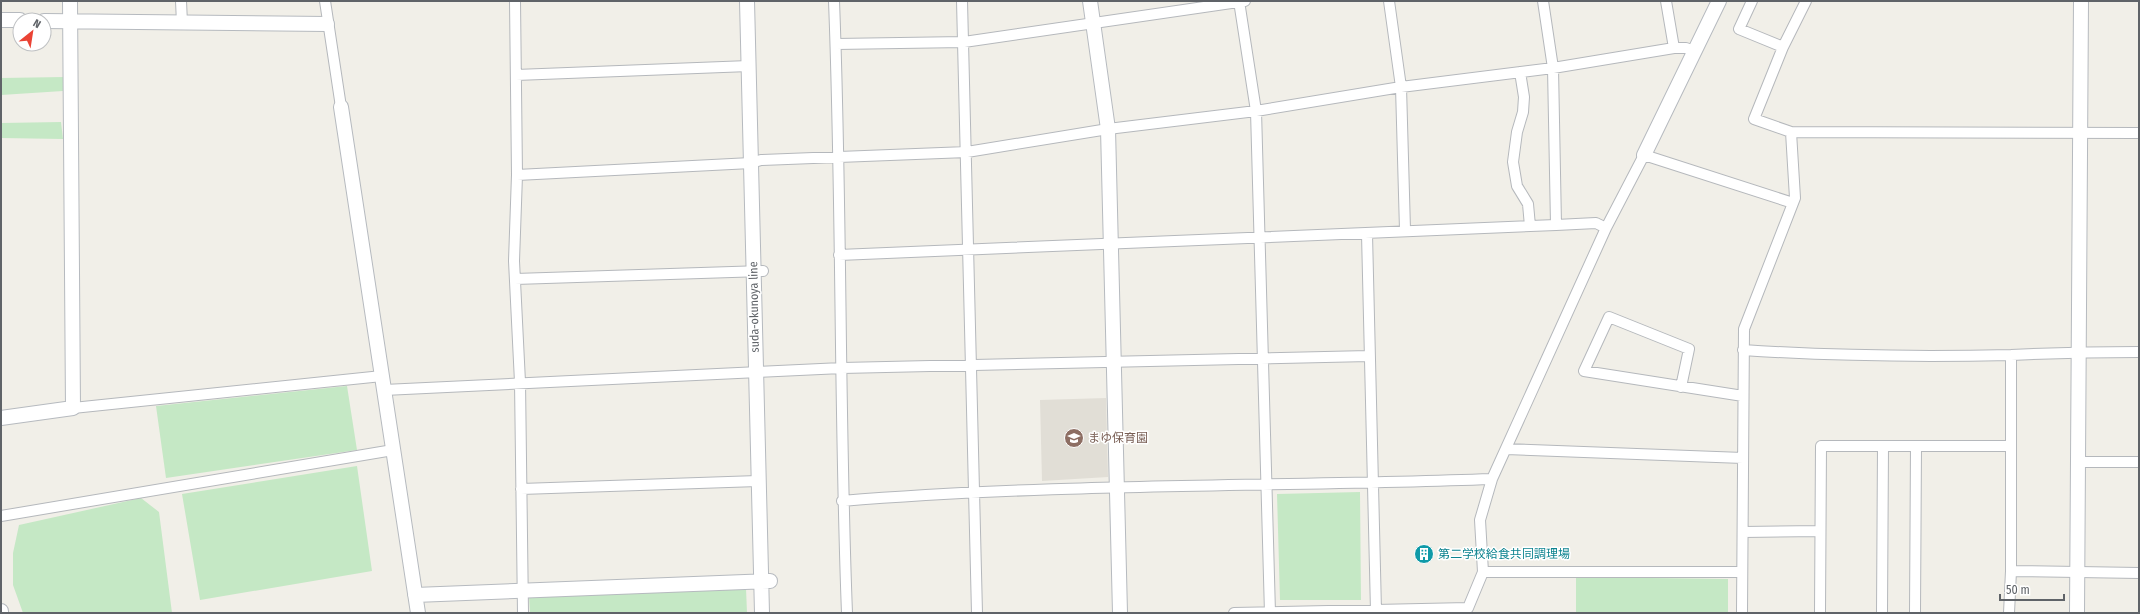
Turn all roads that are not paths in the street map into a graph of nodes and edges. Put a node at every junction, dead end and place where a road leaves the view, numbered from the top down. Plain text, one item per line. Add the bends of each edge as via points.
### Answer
1 (70, 1) edge
2 (181, 1) edge
3 (325, 1) edge
4 (515, 1) edge
5 (747, 1) edge
6 (756, 1) edge
7 (834, 1) edge
8 (962, 1) edge
9 (1090, 1) edge
10 (1173, 1) edge
11 (1241, 1) edge
12 (1389, 1) edge
13 (1543, 1) edge
14 (1666, 1) edge
15 (1719, 1) edge
16 (1752, 1) edge
17 (1806, 1) edge
18 (2080, 1) edge
19 (1174, 12) junction
20 (1, 20) edge
21 (12, 20) edge
22 (52, 21) edge
23 (71, 21) junction
24 (182, 22) junction
25 (327, 24) junction
26 (1093, 24) junction
27 (964, 42) junction
28 (836, 44) junction
29 (1674, 48) junction
30 (1783, 48) junction
31 (1694, 51) junction
32 (749, 66) junction
33 (1553, 68) junction
34 (1520, 72) junction
35 (516, 75) junction
36 (1401, 87) junction
37 (341, 107) joint
38 (1256, 111) junction
39 (1108, 129) junction
40 (1791, 132) junction
41 (2080, 133) junction
42 (2139, 133) edge
43 (967, 152) junction
44 (1644, 155) junction
45 (837, 157) junction
46 (756, 162) junction
47 (517, 175) junction
48 (1793, 203) junction
49 (1556, 225) junction
50 (1530, 226) junction
51 (1606, 228) junction
52 (1405, 230) junction
53 (1367, 234) junction
54 (1260, 238) junction
55 (1111, 243) junction
56 (970, 249) junction
57 (839, 255) junction
58 (758, 271) junction
59 (515, 279) junction
60 (1743, 350) junction
61 (2079, 352) junction
62 (2139, 352) edge
63 (2011, 355) junction
64 (1369, 356) junction
65 (1264, 358) junction
66 (1114, 361) junction
67 (972, 364) junction
68 (842, 368) junction
69 (760, 372) junction
70 (520, 382) junction
71 (383, 383) junction
72 (1681, 387) junction
73 (1743, 396) junction
74 (73, 408) junction
75 (1, 418) edge
76 (1883, 446) junction
77 (1916, 446) junction
78 (2010, 446) junction
79 (1506, 449) junction
80 (393, 450) junction
81 (1743, 458) junction
82 (2078, 462) junction
83 (2139, 462) edge
84 (1492, 479) junction
85 (758, 480) junction
86 (1373, 484) junction
87 (1266, 485) junction
88 (1117, 488) junction
89 (520, 490) junction
90 (975, 492) junction
91 (842, 501) junction
92 (1, 516) edge
93 (1820, 531) junction
94 (1743, 532) junction
95 (2011, 571) junction
96 (1483, 572) junction
97 (1742, 572) junction
98 (2078, 572) junction
99 (2139, 573) edge
100 (766, 581) junction
101 (523, 590) junction
102 (415, 595) junction
103 (1376, 611) junction
104 (418, 613) edge
105 (523, 613) edge
106 (762, 613) edge
107 (771, 613) edge
108 (847, 613) edge
109 (977, 613) edge
110 (1120, 613) edge
111 (1234, 613) edge
112 (1270, 613) edge
113 (1742, 613) edge
114 (1820, 613) edge
115 (1882, 613) edge
116 (1915, 613) edge
117 (2009, 613) edge
118 (2077, 613) edge

1 - 23 street
2 - 24 street
3 - 25 street
4 - 35 street
5 - 32 street, suda-okunoya line
6 - 46 street, suda-okunoya line
7 - 28 street
8 - 27 street
9 - 26 street
10 - 19 street
11 - 19 street
11 - 38 street
12 - 36 street
13 - 33 street
14 - 29 street
15 - 31 street
16 - 30 street via 1739,30
17 - 30 street
18 - 41 street
19 - 26 street
20 - 21 street
22 - 23 street
23 - 24 street
23 - 74 street
24 - 25 street
25 - 37 street
26 - 27 street
26 - 39 street
27 - 28 street
27 - 43 street
28 - 45 street
29 - 31 street
29 - 33 street
30 - 40 street via 1754,119
31 - 44 street
32 - 35 street
32 - 46 street, suda-okunoya line
33 - 34 street
33 - 49 street
34 - 36 street
34 - 50 street via 1524,97 1523,112 1517,132 1514,162 1517,186 1528,204
35 - 47 street
36 - 38 street
36 - 52 street
37 - 71 street
38 - 39 street
38 - 54 street
39 - 43 street
39 - 55 street
40 - 41 street
40 - 48 street via 1795,198
41 - 42 street
41 - 61 street
43 - 45 street
43 - 56 street
44 - 48 street
44 - 51 street
45 - 46 street
45 - 57 street
46 - 47 street
46 - 58 street, suda-okunoya line
47 - 59 street
48 - 60 street via 1744,330
49 - 50 street
49 - 51 street via 1596,223
50 - 52 street
51 - 79 street
52 - 53 street
53 - 54 street
53 - 64 street
54 - 55 street
54 - 65 street
55 - 56 street
55 - 66 street
56 - 57 street
56 - 67 street
57 - 68 street
58 - 59 street
58 - 69 street, suda-okunoya line
59 - 70 street
60 - 63 street via 1824,355
60 - 73 street
61 - 62 street
61 - 63 street
61 - 82 street
63 - 78 street
64 - 65 street
64 - 86 street
65 - 66 street
65 - 87 street
66 - 67 street
66 - 88 street
67 - 68 street
67 - 90 street
68 - 69 street
68 - 91 street
69 - 70 street
69 - 85 street, suda-okunoya line
69 - 100 street, suda-okunoya line
70 - 71 street
70 - 89 street
71 - 74 street
71 - 80 street
72 - 72 street via 1584,371 1609,317 1690,349
72 - 73 street
73 - 81 street
74 - 75 street
76 - 77 street
76 - 93 street via 1821,446
76 - 115 street
77 - 78 street
77 - 116 street
78 - 95 street
79 - 81 street
79 - 84 street
80 - 92 street
80 - 102 street
81 - 94 street
82 - 83 street
82 - 98 street
84 - 86 street
84 - 96 street via 1480,520
85 - 89 street
85 - 100 street, suda-okunoya line
86 - 87 street
86 - 103 street
87 - 88 street
87 - 112 street
88 - 90 street
88 - 110 street
89 - 101 street
90 - 91 street
90 - 109 street
91 - 108 street
93 - 94 street
93 - 114 street
94 - 97 street
95 - 98 street
95 - 117 street
96 - 97 street
96 - 103 street via 1468,608
97 - 113 street
98 - 99 street
98 - 118 street
100 - 101 street
100 - 106 street, suda-okunoya line
100 - 107 street, suda-okunoya line
101 - 102 street
101 - 105 street
102 - 104 street
103 - 112 street
111 - 112 street

